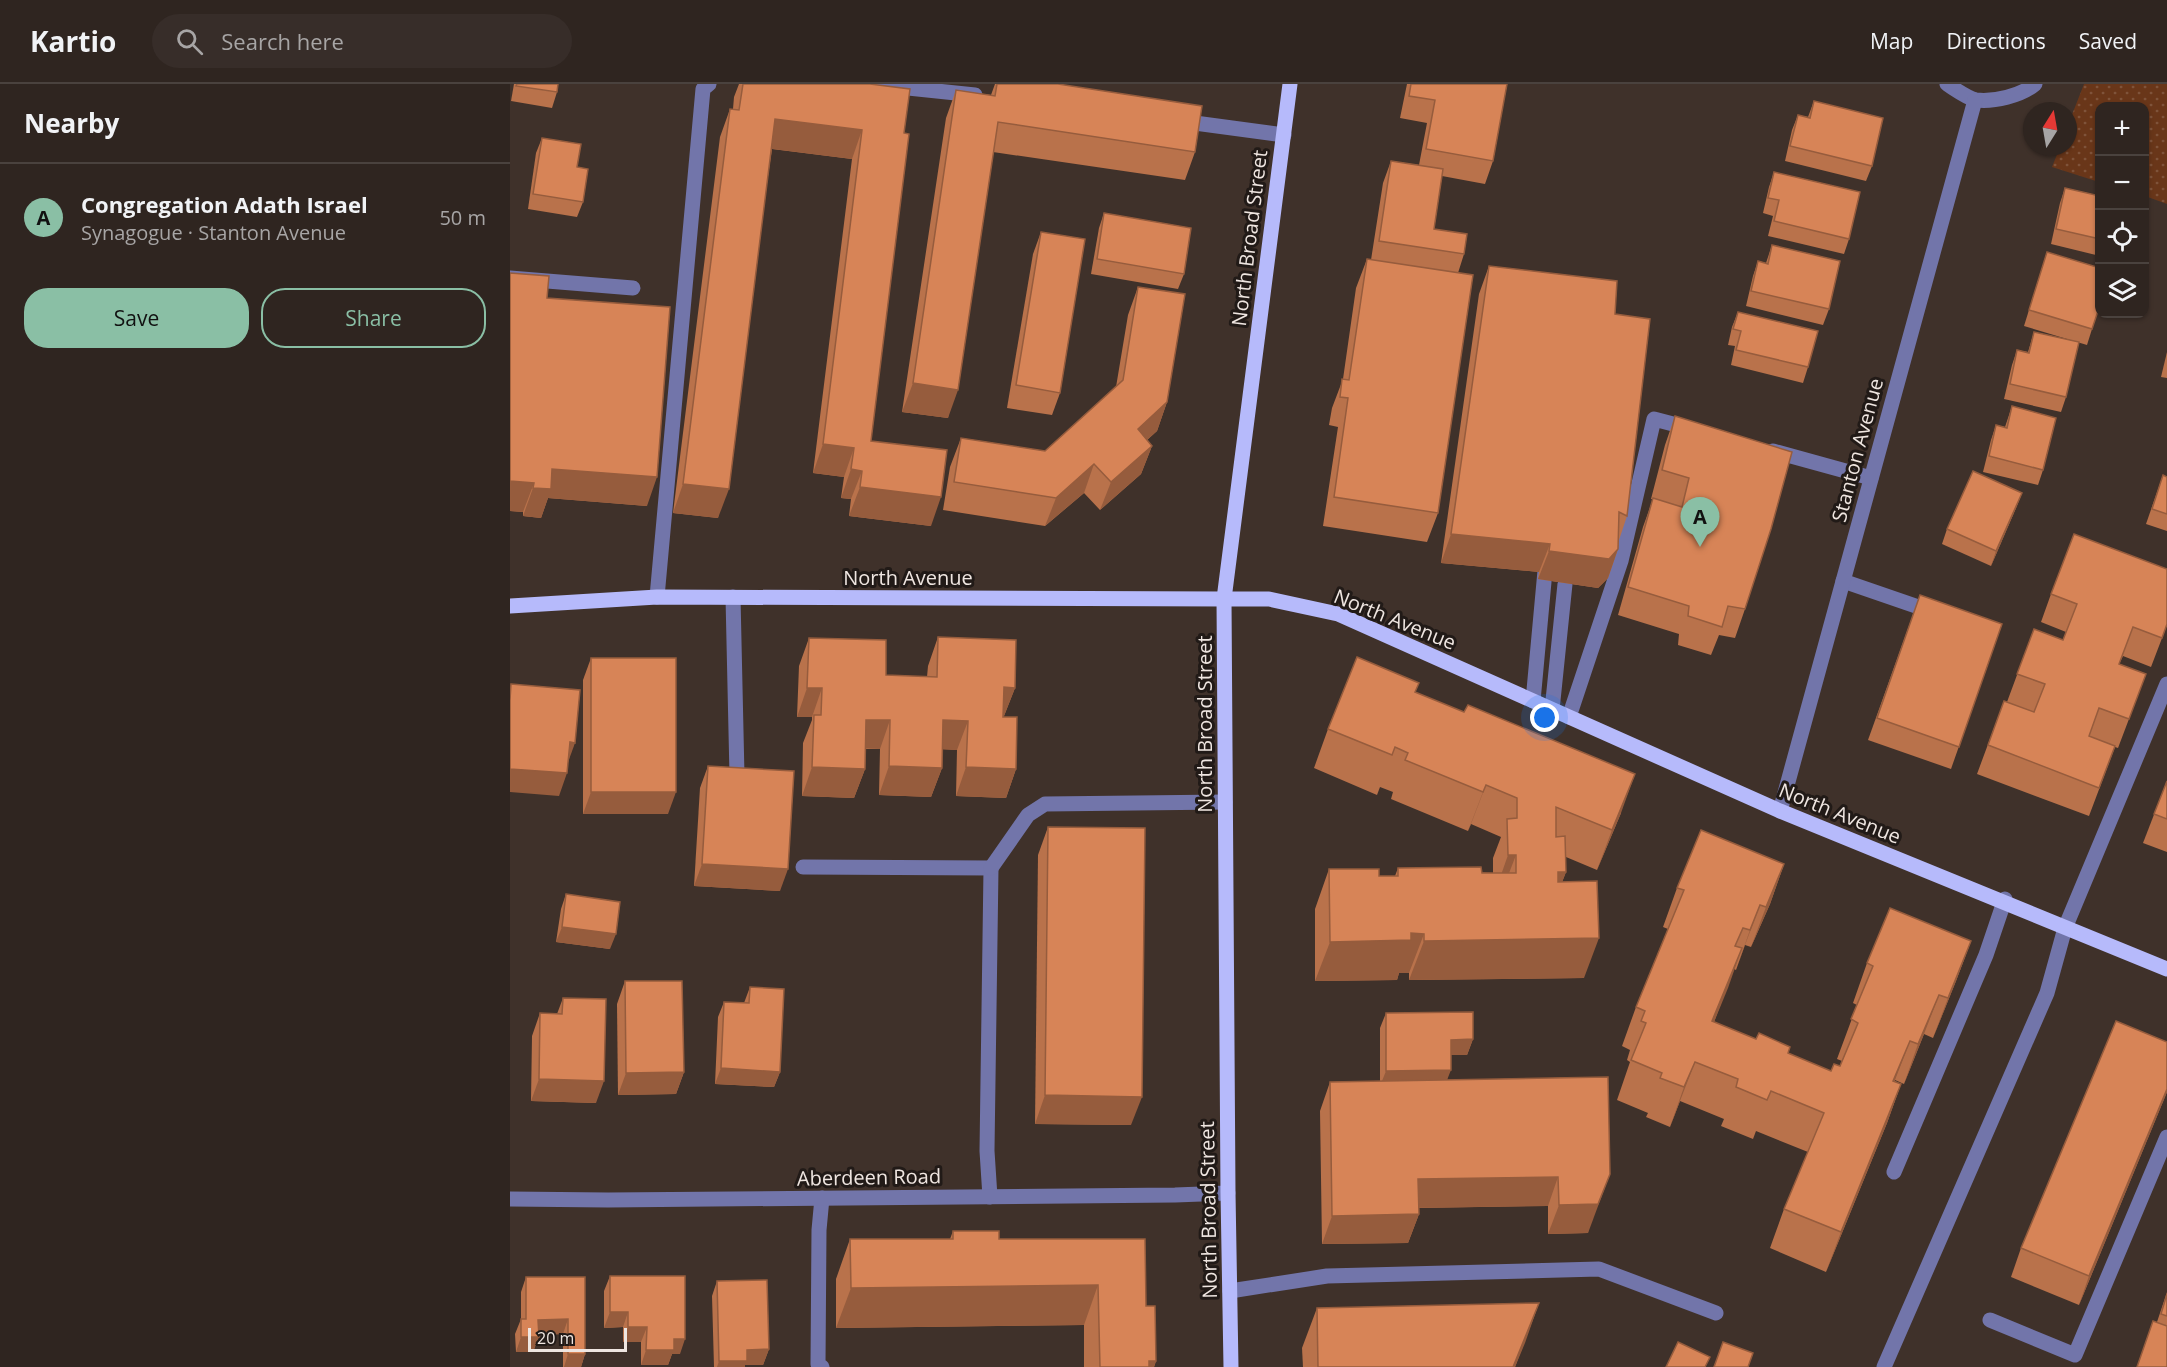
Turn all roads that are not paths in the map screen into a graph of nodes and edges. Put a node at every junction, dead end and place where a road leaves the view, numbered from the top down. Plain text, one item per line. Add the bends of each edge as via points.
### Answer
1 (709, 84) edge
2 (870, 84) edge
3 (1290, 84) edge
4 (1947, 84) edge
5 (2035, 84) edge
6 (989, 96) edge
7 (1975, 100) junction
8 (1163, 119) edge
9 (1284, 135) junction
10 (510, 278) edge
11 (633, 288) dead end
12 (1711, 434) edge
13 (1756, 447) edge
14 (1871, 478) junction
15 (1547, 549) edge
16 (1843, 581) junction
17 (1565, 584) edge
18 (657, 597) junction
19 (733, 597) junction
20 (1224, 598) junction
21 (510, 606) edge
22 (1949, 618) edge
23 (2167, 684) edge
24 (1533, 701) junction
25 (1552, 710) junction
26 (1569, 717) junction
27 (737, 776) edge
28 (1226, 802) junction
29 (1780, 812) junction
30 (803, 867) dead end
31 (990, 868) junction
32 (2005, 901) junction
33 (2066, 928) junction
34 (2167, 969) edge
35 (2167, 1137) edge
36 (1894, 1172) dead end
37 (1228, 1193) junction
38 (990, 1197) junction
39 (822, 1198) junction
40 (510, 1199) edge
41 (1230, 1291) junction
42 (1716, 1313) dead end
43 (1990, 1320) dead end
44 (822, 1367) edge
45 (1231, 1367) edge
46 (1884, 1367) edge

1 - 18 street via 702,100
2 - 6 street
3 - 9 main road, North Broad Street
4 - 7 street
5 - 7 street via 2005,97
7 - 14 street, Stanton Avenue
8 - 9 street
9 - 20 main road, North Broad Street
10 - 11 street
12 - 26 street via 1654,419 1621,561
13 - 14 street
14 - 16 street, Stanton Avenue
15 - 24 street
16 - 22 street
16 - 29 street, Stanton Avenue
17 - 25 street
18 - 19 main road, North Avenue
18 - 21 main road, North Avenue
19 - 20 main road, North Avenue
19 - 27 street
20 - 24 main road, North Avenue via 1269,599 1338,614
20 - 28 main road, North Broad Street
23 - 33 street
24 - 25 main road, North Avenue
25 - 26 main road, North Avenue
26 - 29 main road, North Avenue
28 - 31 street via 1045,804 1028,815
28 - 37 main road, North Broad Street
29 - 32 main road, North Avenue
30 - 31 street
31 - 38 street
32 - 33 main road, North Avenue
32 - 36 street
33 - 34 main road, North Avenue
33 - 46 street via 2047,993
35 - 43 street via 2075,1355
37 - 38 street, Aberdeen Road
37 - 41 main road, North Broad Street
38 - 39 street, Aberdeen Road
39 - 40 street, Aberdeen Road
39 - 44 street via 818,1364
41 - 42 street via 1327,1276 1599,1269
41 - 45 main road, North Broad Street

